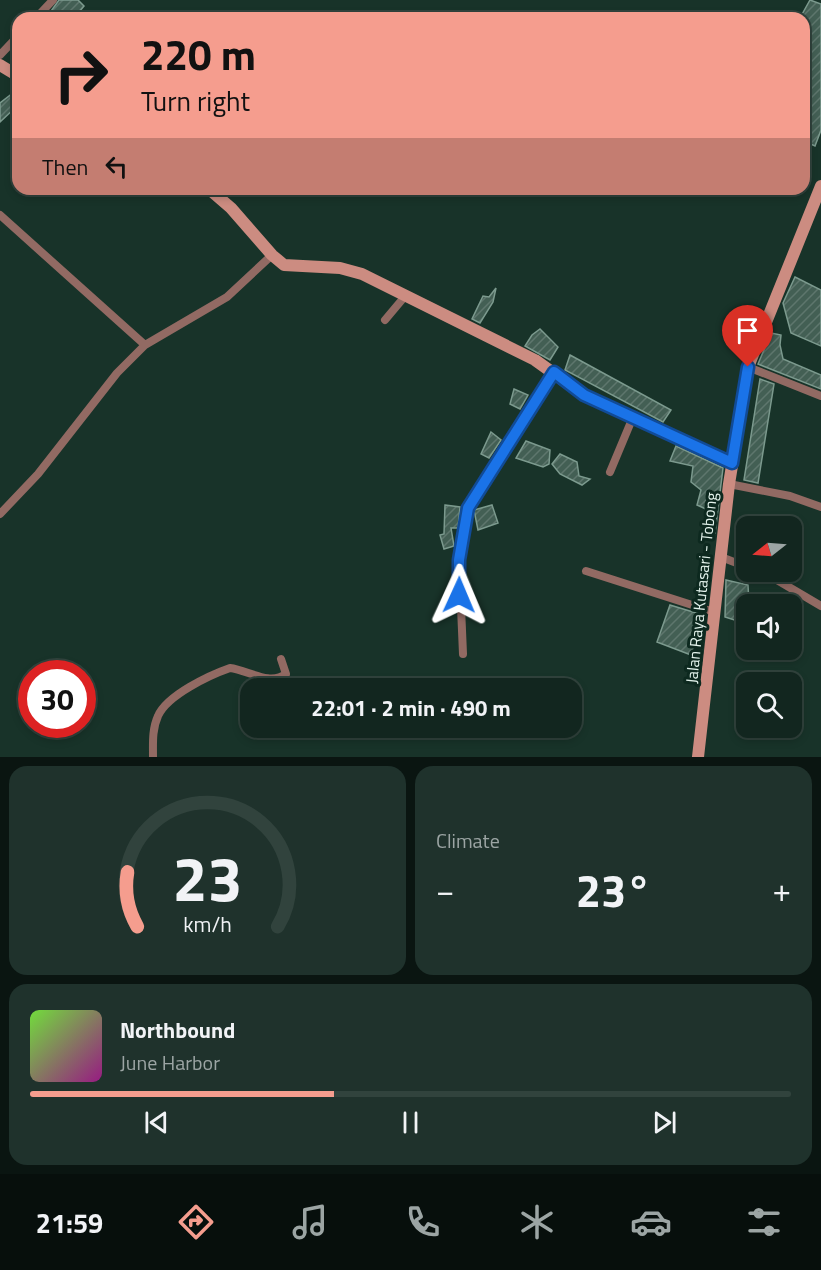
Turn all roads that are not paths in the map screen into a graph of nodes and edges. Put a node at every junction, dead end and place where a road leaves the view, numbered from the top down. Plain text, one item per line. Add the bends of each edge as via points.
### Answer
1 (53, 0) edge
2 (42, 12) edge
3 (12, 42) edge
4 (0, 55) edge
5 (821, 186) edge
6 (216, 195) edge
7 (0, 215) edge
8 (272, 255) junction
9 (406, 295) junction
10 (385, 320) dead end
11 (145, 345) junction
12 (748, 367) junction
13 (554, 372) junction
14 (821, 396) edge
15 (633, 417) junction
16 (732, 463) junction
17 (610, 472) dead end
18 (729, 484) junction
19 (821, 507) edge
20 (0, 514) edge
21 (721, 557) junction
22 (736, 563) edge
23 (586, 571) dead end
24 (780, 582) edge
25 (821, 606) edge
26 (714, 612) junction
27 (463, 654) dead end
28 (281, 659) dead end
29 (153, 757) edge
30 (698, 757) edge

1 - 2 street
3 - 4 street
5 - 12 street, Jalan Raya Kutasari - Tobong
6 - 8 street
7 - 11 street
8 - 9 street via 289,266 352,270
8 - 11 street via 227,297
9 - 10 street
9 - 13 street
11 - 20 street via 117,373 38,474
12 - 14 street
12 - 16 street, Jalan Raya Kutasari - Tobong
13 - 15 street via 574,390
13 - 27 street via 468,508 459,560
15 - 16 street
15 - 17 street
16 - 18 street, Jalan Raya Kutasari - Tobong
18 - 19 street via 790,496
18 - 21 street, Jalan Raya Kutasari - Tobong
21 - 22 street
21 - 26 street, Jalan Raya Kutasari - Tobong
23 - 26 street
24 - 25 street
26 - 30 street, Jalan Raya Kutasari - Tobong
28 - 29 street via 286,674 280,678 262,678 230,668 181,693 158,714 153,731

